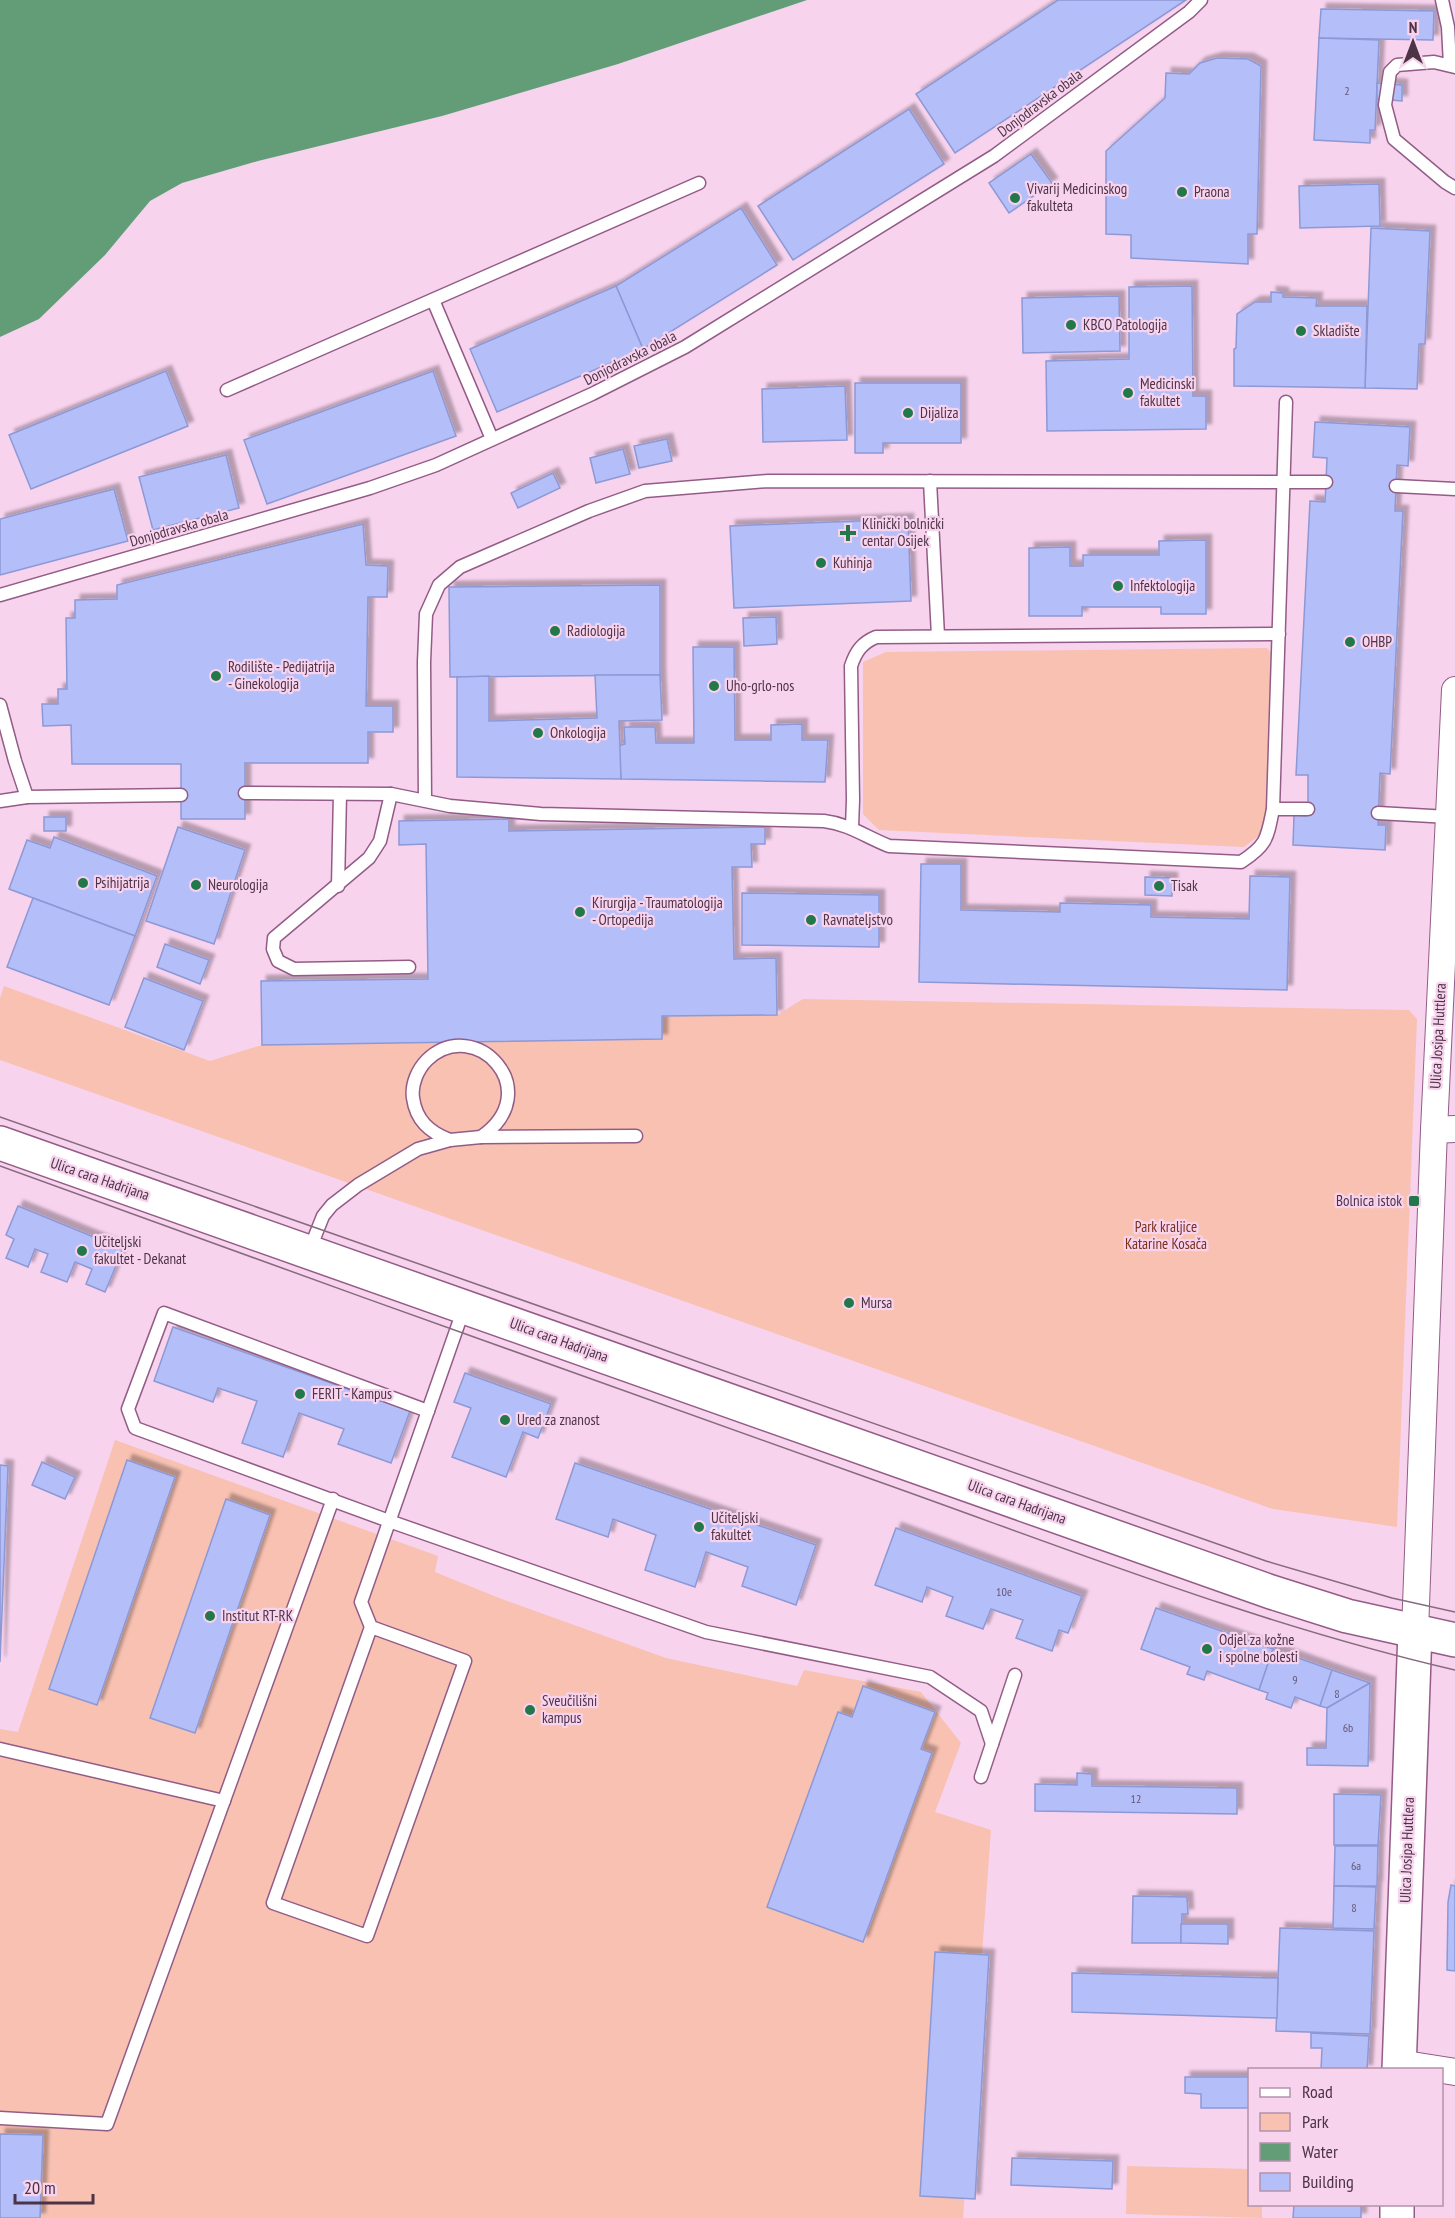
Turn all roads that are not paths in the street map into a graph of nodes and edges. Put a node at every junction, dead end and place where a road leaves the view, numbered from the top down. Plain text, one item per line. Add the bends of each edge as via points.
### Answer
1 (1201, 0) edge
2 (1442, 0) edge
3 (1452, 66) edge
4 (699, 183) dead end
5 (1455, 188) edge
6 (433, 300) junction
7 (227, 390) dead end
8 (1286, 402) dead end
9 (492, 439) junction
10 (930, 481) junction
11 (1282, 481) junction
12 (1326, 482) dead end
13 (1396, 486) dead end
14 (1455, 489) edge
15 (0, 596) edge
16 (1279, 634) junction
17 (938, 636) junction
18 (1455, 690) edge
19 (0, 705) edge
20 (245, 793) dead end
21 (340, 794) junction
22 (392, 794) junction
23 (181, 795) dead end
24 (27, 797) junction
25 (425, 800) junction
26 (0, 801) edge
27 (1273, 809) junction
28 (1308, 809) dead end
29 (1378, 813) dead end
30 (1449, 817) junction
31 (852, 827) junction
32 (338, 886) junction
33 (409, 967) dead end
34 (1444, 1129) edge
35 (636, 1136) dead end
36 (481, 1137) junction
37 (450, 1140) junction
38 (0, 1143) edge
39 (308, 1252) junction
40 (464, 1307) junction
41 (428, 1411) junction
42 (333, 1500) junction
43 (389, 1521) junction
44 (371, 1627) junction
45 (1415, 1631) junction
46 (1455, 1640) edge
47 (1015, 1675) dead end
48 (992, 1744) junction
49 (0, 1749) edge
50 (981, 1777) dead end
51 (224, 1802) junction
52 (1399, 2066) edge
53 (1418, 2068) edge
54 (0, 2118) edge

1 - 9 lane, Donjodravska obala via 984,162 686,347
2 - 3 lane
3 - 5 lane via 1434,62 1397,65 1390,72 1385,105 1394,139
4 - 6 lane
6 - 7 lane
6 - 9 lane
8 - 11 lane
9 - 15 lane, Donjodravska obala via 436,465 370,488
10 - 11 lane
10 - 17 lane
10 - 25 lane via 768,481 645,491 460,567 439,585 426,614
11 - 12 lane
11 - 16 lane
13 - 14 lane
16 - 17 lane
16 - 27 lane
17 - 31 lane via 876,637 856,653 851,666
18 - 30 street, Ulica Josipa Huttlera
19 - 24 lane
20 - 21 lane
21 - 22 lane
21 - 32 lane
22 - 25 lane
22 - 32 lane via 380,841 369,858
23 - 24 lane
24 - 26 lane
25 - 31 lane via 541,814 824,821
27 - 28 lane
27 - 31 lane via 1267,836 1259,850 1240,862 889,846
29 - 30 lane
30 - 34 street, Ulica Josipa Huttlera
32 - 33 lane via 274,938 278,961 294,969
34 - 45 street
35 - 36 lane
36 - 37 lane
36 - 37 lane via 503,1115 508,1084 502,1070 486,1053 464,1046 448,1047 422,1065 412,1094 423,1124
37 - 39 lane via 418,1149 342,1197 323,1216
38 - 39 main road, Ulica cara Hadrijana
39 - 40 main road, Ulica cara Hadrijana
40 - 41 lane
40 - 45 main road, Ulica cara Hadrijana via 1330,1612
41 - 42 lane via 164,1313 128,1409 135,1428
41 - 43 lane
42 - 43 lane
42 - 51 lane
43 - 44 lane via 361,1602
43 - 48 lane via 706,1632 930,1677 981,1711
44 - 44 lane via 465,1661 367,1936 273,1903
45 - 46 main road
45 - 52 main road, Ulica Josipa Huttlera
47 - 48 lane
48 - 50 lane
49 - 51 lane
51 - 54 lane via 107,2124
52 - 53 street

